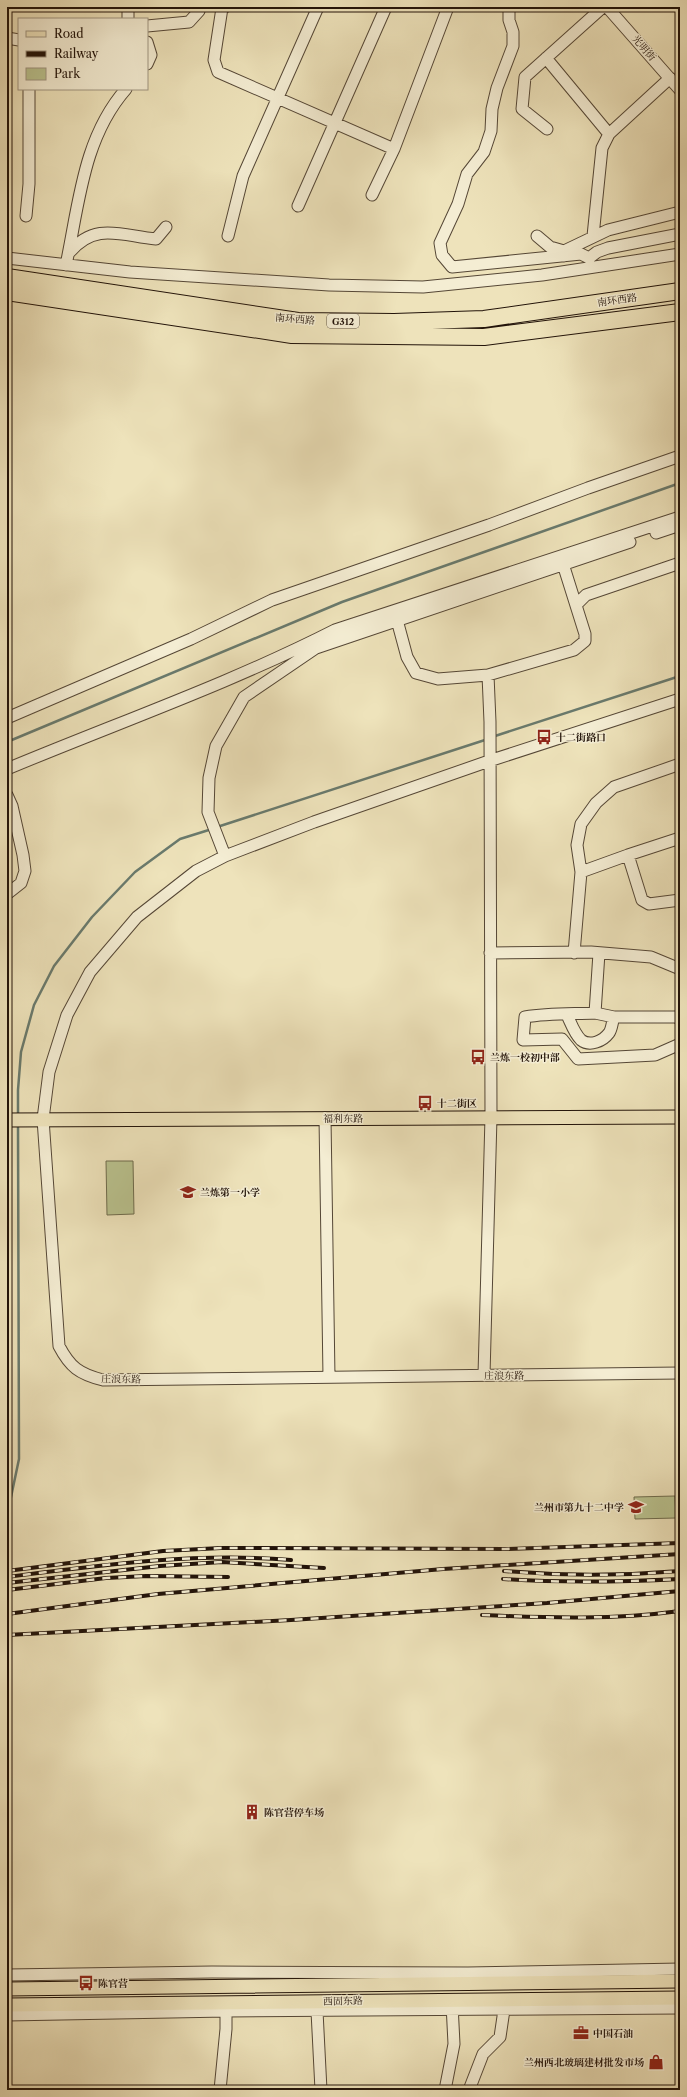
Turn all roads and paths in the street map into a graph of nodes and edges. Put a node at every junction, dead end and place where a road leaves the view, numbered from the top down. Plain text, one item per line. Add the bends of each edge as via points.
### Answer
1 (128, 7) edge
2 (200, 7) edge
3 (225, 7) edge
4 (318, 7) edge
5 (386, 7) edge
6 (448, 7) edge
7 (509, 7) edge
8 (602, 7) edge
9 (607, 7) edge
10 (128, 18) edge
11 (148, 26) edge
12 (7, 38) edge
13 (18, 40) edge
14 (148, 45) edge
15 (546, 58) junction
16 (148, 62) edge
17 (670, 78) junction
18 (29, 90) edge
19 (125, 90) edge
20 (680, 90) edge
21 (278, 98) junction
22 (335, 123) junction
23 (546, 128) dead end
24 (610, 134) junction
25 (394, 149) junction
26 (372, 195) dead end
27 (298, 206) dead end
28 (680, 212) edge
29 (26, 216) dead end
30 (166, 227) dead end
31 (680, 234) edge
32 (228, 236) dead end
33 (537, 236) dead end
34 (593, 236) junction
35 (69, 253) junction
36 (564, 253) junction
37 (680, 254) edge
38 (7, 258) edge
39 (589, 263) junction
40 (66, 265) junction
41 (7, 277) edge
42 (680, 291) edge
43 (7, 292) edge
44 (680, 312) edge
45 (680, 456) edge
46 (680, 517) edge
47 (680, 525) edge
48 (680, 563) edge
49 (563, 564) junction
50 (576, 604) junction
51 (397, 620) junction
52 (488, 675) junction
53 (680, 698) edge
54 (7, 718) edge
55 (489, 757) junction
56 (680, 764) edge
57 (7, 769) edge
58 (7, 795) edge
59 (11, 821) edge
60 (680, 838) edge
61 (628, 855) junction
62 (225, 856) junction
63 (581, 872) junction
64 (7, 894) edge
65 (680, 900) edge
66 (574, 953) junction
67 (599, 953) junction
68 (490, 954) junction
69 (680, 969) edge
70 (595, 1013) junction
71 (567, 1015) junction
72 (614, 1017) junction
73 (680, 1020) edge
74 (594, 1043) junction
75 (680, 1044) edge
76 (593, 1059) junction
77 (491, 1117) junction
78 (680, 1117) edge
79 (325, 1118) junction
80 (40, 1119) junction
81 (7, 1120) edge
82 (680, 1373) edge
83 (484, 1375) junction
84 (329, 1377) junction
85 (680, 1969) edge
86 (7, 1975) edge
87 (680, 1981) edge
88 (7, 1989) edge
89 (680, 1998) edge
90 (505, 2004) junction
91 (7, 2005) edge
92 (452, 2005) junction
93 (226, 2006) junction
94 (680, 2008) edge
95 (317, 2011) junction
96 (7, 2015) edge
97 (220, 2090) edge
98 (320, 2090) edge
99 (446, 2090) edge
100 (469, 2090) edge

1 - 10 street
2 - 11 street via 189,22
3 - 21 street via 222,8 214,60 218,72
4 - 21 street
5 - 22 street
6 - 25 street
7 - 36 street via 509,20 514,32 513,46 496,88 491,131 484,152 467,174 458,204 441,239 440,251 452,267
8 - 15 street
9 - 17 street, 光明街
12 - 13 street
14 - 16 street via 151,55
15 - 23 street via 525,77 522,109
15 - 24 street
17 - 20 street, 光明街
17 - 24 street
18 - 29 street via 29,184
19 - 35 street via 117,98 87,161
21 - 22 street
21 - 32 street via 243,176
22 - 25 street
22 - 27 street
24 - 34 street via 602,148
25 - 26 street
28 - 34 street
30 - 35 street via 156,239 117,232 95,234 82,240
31 - 39 street via 608,248 597,252
33 - 36 street
34 - 36 street
35 - 40 street
36 - 39 street via 581,254
37 - 39 street
38 - 40 street
39 - 40 street via 542,275 423,287 329,285 130,272
41 - 42 highway, 南环西路 / G312 via 305,321 484,319
43 - 44 highway, 南环西路 / G312 via 292,335 484,337
45 - 54 street via 272,600 120,671
46 - 57 street via 335,630 177,702
47 - 49 street
48 - 50 street via 586,595
49 - 50 street
49 - 51 street
50 - 52 street via 585,634 585,641 581,646
51 - 52 street via 407,657 416,673 438,679
51 - 62 street via 316,648 244,696 216,746 209,778 208,812
52 - 55 street
53 - 55 street, 庄浪东路
55 - 62 street, 庄浪东路
55 - 68 street
56 - 63 street via 614,787 596,803 581,824 578,845
58 - 59 street via 12,806
59 - 64 street via 25,871 21,883
60 - 61 street
61 - 63 street
61 - 65 street via 642,900 649,904
62 - 80 street, 庄浪东路 via 196,871 137,917 90,972 67,1015 49,1072
63 - 66 street
66 - 67 street
66 - 68 street
67 - 69 street via 651,956
67 - 70 street
68 - 77 street
70 - 71 street
70 - 72 street
71 - 74 street via 574,1031 582,1040
71 - 76 street via 551,1013 525,1017 523,1040 562,1039 578,1059
72 - 73 street via 677,1017
72 - 74 street via 610,1032
74 - 76 street
75 - 76 street via 655,1055
77 - 78 main road, 福利东路
77 - 79 main road, 福利东路
77 - 83 street
79 - 80 main road, 福利东路
79 - 84 street
80 - 81 main road, 福利东路
80 - 84 street, 庄浪东路 via 59,1346 67,1361 85,1376 103,1380
82 - 83 street, 庄浪东路
83 - 84 street, 庄浪东路
85 - 86 street via 468,1973 212,1972
87 - 88 main road, 西固东路
89 - 90 main road, 西固东路
90 - 92 main road, 西固东路
90 - 94 street
90 - 100 street via 500,2037 482,2054
91 - 93 main road, 西固东路
92 - 93 main road, 西固东路
92 - 95 street
92 - 99 street via 454,2044
93 - 95 street
93 - 96 street
93 - 97 street
95 - 98 street

